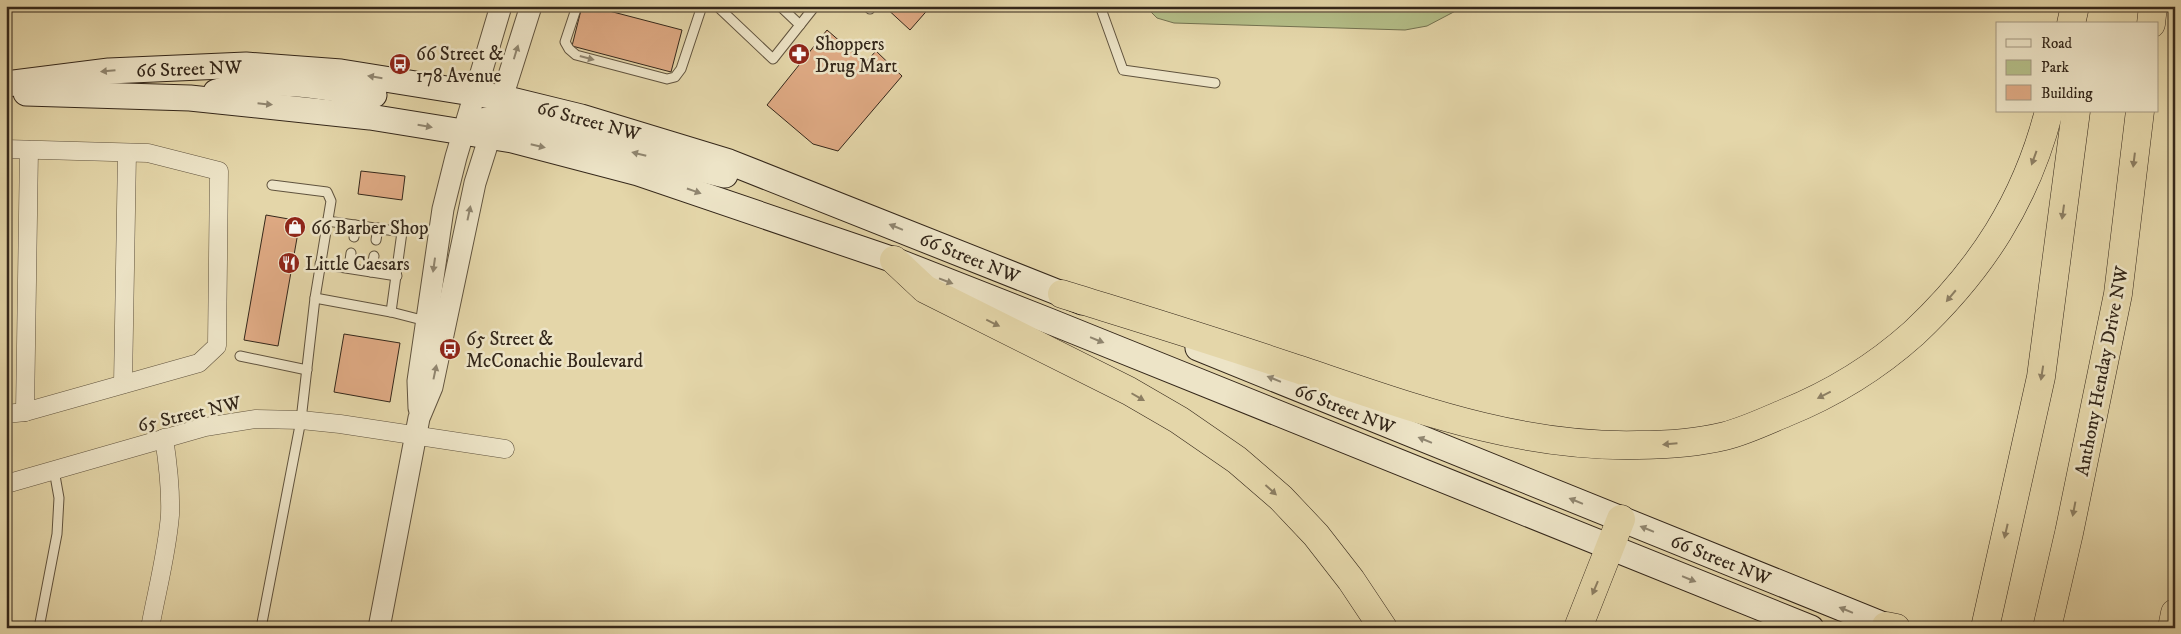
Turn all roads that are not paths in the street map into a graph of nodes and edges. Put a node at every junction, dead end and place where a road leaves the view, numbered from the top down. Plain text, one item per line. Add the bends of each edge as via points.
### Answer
1 (501, 6) edge
2 (530, 6) edge
3 (577, 6) edge
4 (717, 6) edge
5 (780, 6) edge
6 (815, 6) edge
7 (1100, 6) edge
8 (2075, 6) edge
9 (2090, 6) edge
10 (2153, 6) edge
11 (697, 7) edge
12 (2071, 22) edge
13 (2088, 22) edge
14 (2151, 22) edge
15 (800, 25) junction
16 (1215, 83) dead end
17 (6, 84) edge
18 (6, 91) edge
19 (184, 98) junction
20 (473, 100) junction
21 (2049, 112) edge
22 (2076, 112) edge
23 (2140, 112) edge
24 (496, 118) junction
25 (464, 132) junction
26 (6, 149) edge
27 (29, 150) junction
28 (127, 153) junction
29 (272, 185) dead end
30 (327, 221) junction
31 (356, 225) junction
32 (378, 228) junction
33 (354, 237) dead end
34 (376, 240) dead end
35 (351, 253) dead end
36 (374, 256) dead end
37 (894, 260) junction
38 (320, 264) junction
39 (349, 268) junction
40 (371, 272) junction
41 (397, 276) junction
42 (1062, 294) junction
43 (315, 298) junction
44 (391, 312) junction
45 (426, 321) junction
46 (240, 356) dead end
47 (307, 370) junction
48 (123, 384) junction
49 (25, 412) junction
50 (6, 414) edge
51 (301, 420) junction
52 (418, 427) junction
53 (164, 438) junction
54 (505, 449) dead end
55 (54, 470) junction
56 (6, 484) edge
57 (1621, 519) junction
58 (1611, 548) junction
59 (2175, 613) edge
60 (1891, 627) edge
61 (39, 628) edge
62 (150, 628) edge
63 (261, 628) edge
64 (379, 628) edge
65 (1383, 628) edge
66 (1578, 628) edge
67 (1810, 628) edge
68 (1985, 628) edge
69 (2047, 628) edge
70 (2172, 628) edge

1 - 20 street
24 -> 2 street
3 -> 11 lane via 565,42 576,55 667,79 675,77 681,69
4 - 15 lane via 774,59
5 - 15 lane
6 - 15 lane
7 - 16 lane via 1123,70
8 - 12 highway
9 - 13 highway
10 - 14 highway
20 -> 17 main road, 66 Street NW via 341,72 246,65 109,71
18 - 19 main road, 66 Street NW
19 - 20 main road via 251,84 268,84
19 -> 25 main road, 66 Street NW via 332,112
20 - 24 main road, 66 Street NW
20 - 25 street
21 -> 42 highway via 2024,184 2004,225 1971,273 1900,346 1870,368 1799,408 1728,436 1698,442 1598,446 1534,439 1471,424
22 -> 68 highway via 2041,377
23 -> 69 highway, Anthony Henday Drive NW via 2118,294
24 - 25 main road, 66 Street NW
24 -> 37 main road, 66 Street NW via 557,151 648,176
42 -> 24 main road, 66 Street NW via 692,149 581,117
52 -> 24 street via 432,387 475,183
25 -> 45 street via 444,209
26 - 27 street
27 - 28 street
27 - 49 street
28 - 48 street
28 - 48 street via 148,153 219,171 217,346 199,363
29 - 30 lane via 327,192 331,201
30 - 31 lane
30 - 38 lane
31 - 32 lane
31 - 33 lane
32 - 34 lane
32 - 41 lane via 402,232
35 - 39 lane
36 - 40 lane
37 -> 58 main road, 66 Street NW
37 -> 65 highway via 925,289 1129,392 1179,420 1238,460 1316,535
38 - 39 lane
38 - 43 lane
39 - 40 lane
40 - 41 lane
41 - 44 lane
57 -> 42 main road, 66 Street NW
43 - 44 lane
43 - 47 lane
44 - 45 lane
45 - 52 street via 418,381
46 - 47 lane
47 - 51 lane
48 - 49 street
49 - 50 street
51 - 52 street, 65 Street NW
51 - 53 street, 65 Street NW via 230,422
51 - 63 lane
52 - 54 street, 65 Street NW
52 - 64 street
53 - 55 street, 65 Street NW
53 - 62 street via 170,514
55 - 56 street, 65 Street NW
55 - 61 lane via 59,498 57,534
57 - 58 highway
60 -> 57 main road, 66 Street NW
58 -> 66 highway
58 -> 67 main road, 66 Street NW
59 - 70 highway

